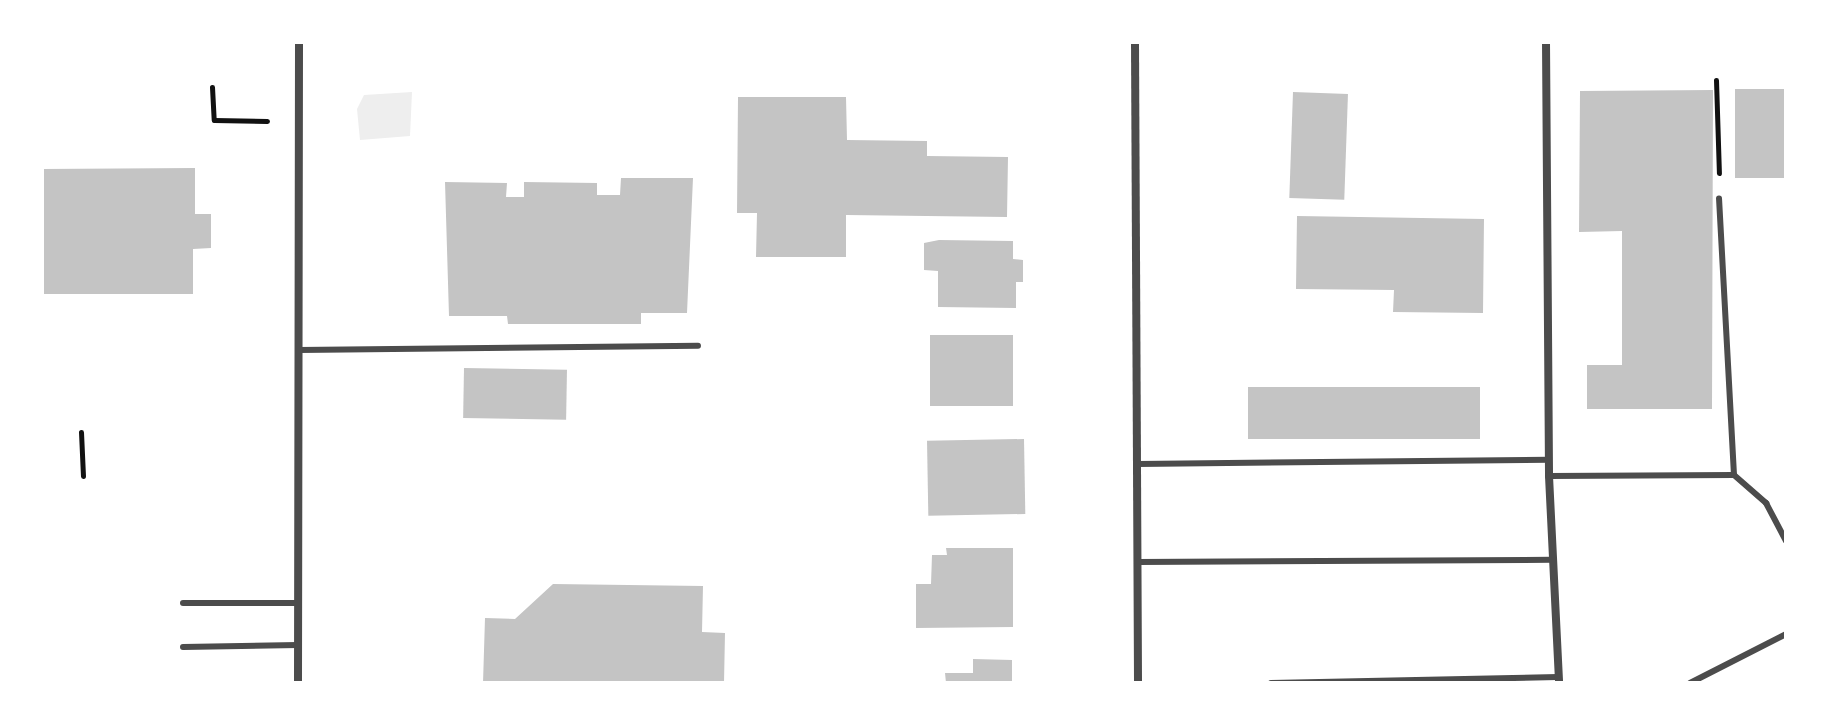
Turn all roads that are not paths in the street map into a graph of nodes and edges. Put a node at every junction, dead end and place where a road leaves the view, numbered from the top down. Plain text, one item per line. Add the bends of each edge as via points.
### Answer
1 (299, 42) edge
2 (1135, 42) edge
3 (1546, 42) edge
4 (1719, 198) road end
5 (698, 346) dead end
6 (299, 350) junction
7 (1549, 460) junction
8 (1138, 464) junction
9 (1734, 475) junction
10 (1549, 476) junction
11 (1786, 541) edge
12 (1552, 560) junction
13 (1138, 562) junction
14 (183, 603) dead end
15 (298, 603) junction
16 (1786, 634) edge
17 (298, 645) junction
18 (183, 647) dead end
19 (1558, 680) edge
20 (1512, 681) edge
21 (298, 683) edge
22 (1138, 683) edge
23 (1271, 683) edge
24 (1690, 683) edge

1 - 6 street
2 - 8 street
3 - 7 street
4 - 9 lane
5 - 6 lane
6 - 15 street
7 - 8 lane
7 - 10 street
8 - 13 street
9 - 10 lane
9 - 11 lane via 1766,503
10 - 12 street
12 - 13 lane
12 - 19 street
13 - 22 street
14 - 15 lane
15 - 17 street
16 - 24 lane
17 - 18 lane
17 - 21 street
19 - 20 lane
20 - 23 lane

